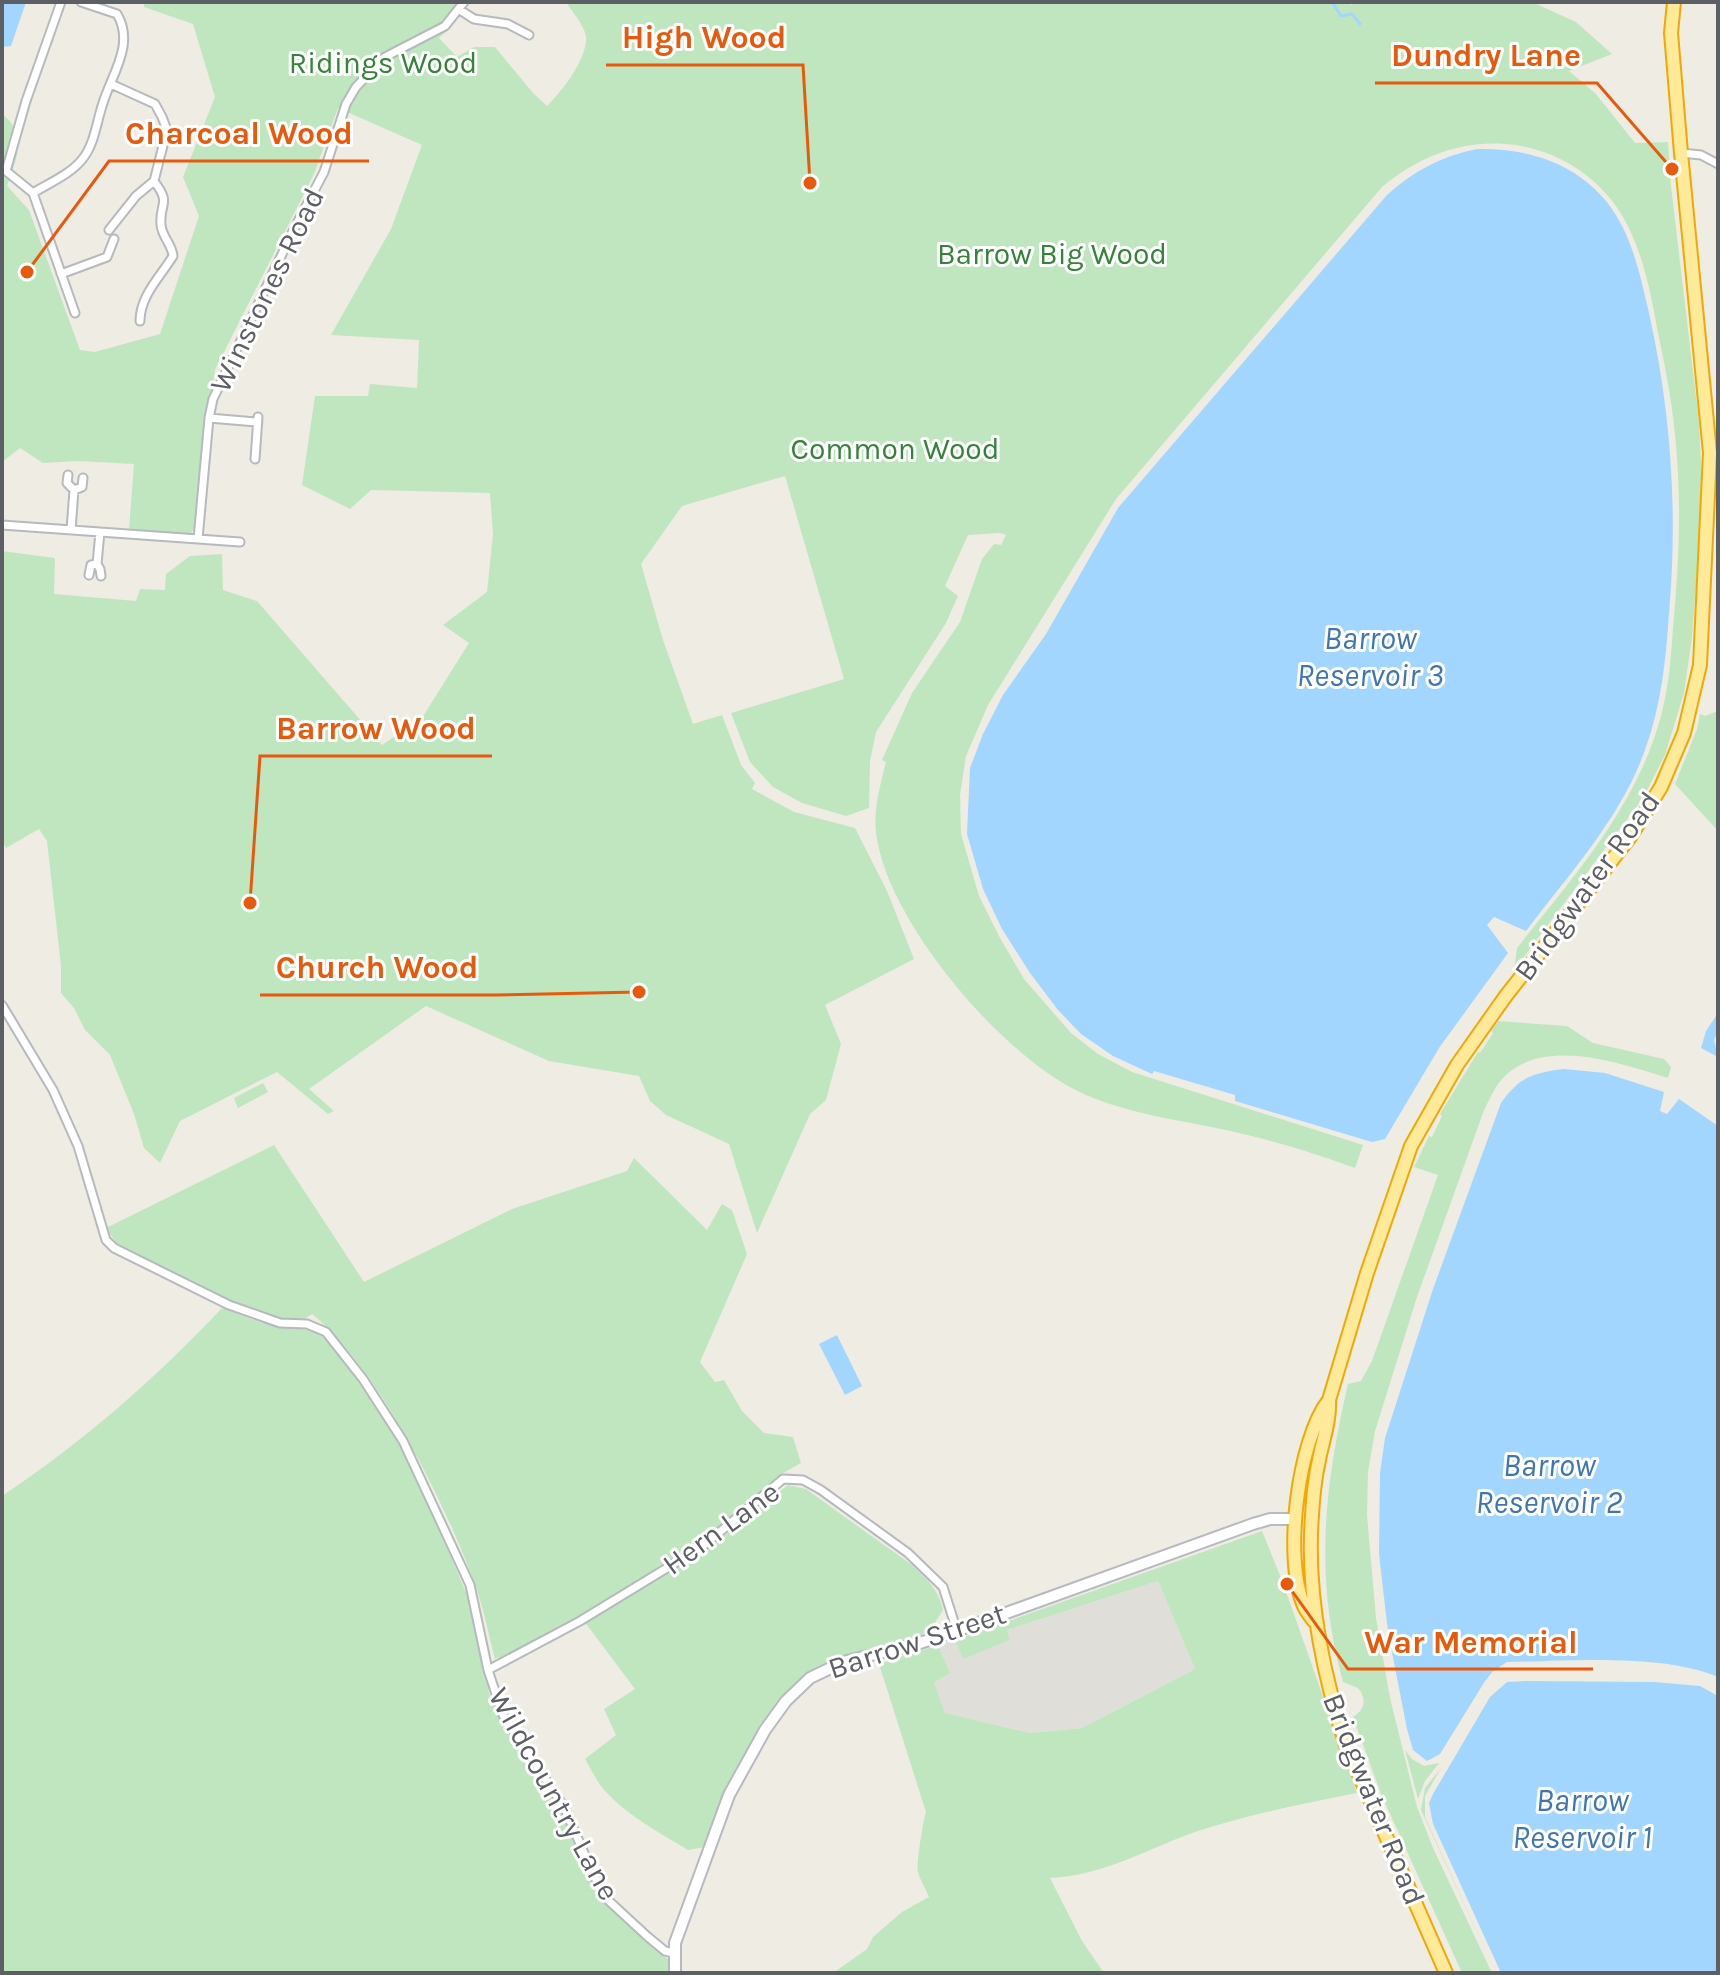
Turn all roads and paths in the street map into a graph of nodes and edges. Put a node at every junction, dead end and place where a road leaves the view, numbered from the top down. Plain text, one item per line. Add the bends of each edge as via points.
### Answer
1 (61, 2) edge
2 (81, 2) edge
3 (1674, 2) edge
4 (462, 6) edge
5 (529, 35) dead end
6 (111, 84) junction
7 (1681, 153) junction
8 (1718, 164) edge
9 (154, 181) junction
10 (33, 193) junction
11 (109, 230) dead end
12 (114, 239) dead end
13 (61, 274) junction
14 (75, 313) dead end
15 (140, 321) dead end
16 (209, 418) junction
17 (255, 459) dead end
18 (68, 475) dead end
19 (83, 478) dead end
20 (74, 490) junction
21 (2, 525) edge
22 (71, 530) junction
23 (100, 532) junction
24 (198, 539) junction
25 (240, 542) dead end
26 (97, 564) junction
27 (89, 575) dead end
28 (101, 576) dead end
29 (2, 1005) edge
30 (1329, 1400) junction
31 (1316, 1482) junction
32 (1294, 1519) junction
33 (1311, 1534) junction
34 (1315, 1603) junction
35 (1314, 1621) junction
36 (957, 1631) junction
37 (488, 1670) junction
38 (674, 1953) junction
39 (677, 1972) edge
40 (1446, 1973) edge

1 - 10 street via 6,171
2 - 6 street via 117,14 122,22 120,62
3 - 7 highway, Bridgwater Road via 1671,33
4 - 5 street via 474,19 508,24
4 - 16 street, Winstones Road via 445,26 385,57 356,87 324,172 222,377
6 - 9 street via 155,104 162,117 167,130
6 - 10 street via 85,155
7 - 8 street
7 - 30 highway, Bridgwater Road via 1710,453 1700,665 1684,733 1661,787 1630,837 1465,1053 1411,1146
9 - 11 street
9 - 15 street via 166,203 161,225 173,256 140,309
10 - 13 street
12 - 13 street via 107,257
13 - 14 street
16 - 17 street via 257,419
16 - 24 street, Winstones Road
18 - 20 street
19 - 20 street via 82,487
20 - 22 street
21 - 22 street
22 - 23 street
23 - 24 street
23 - 26 street
24 - 25 street
26 - 27 street via 91,565
26 - 28 street
29 - 37 street, Wildcountry Lane via 72,1132 106,1240 229,1305 326,1332 363,1379 403,1441 470,1585
30 - 31 highway, Bridgwater Road
30 - 32 highway, Bridgwater Road via 1318,1413 1303,1464
31 - 32 highway via 1306,1511
31 - 33 highway, Bridgwater Road
31 - 34 highway
32 - 33 highway
32 - 35 highway, Bridgwater Road via 1303,1605
32 - 36 main road, Barrow Street via 1253,1524
33 - 34 highway, Bridgwater Road
34 - 35 highway, Bridgwater Road
35 - 40 highway, Bridgwater Road via 1346,1745
36 - 37 street, Hern Lane via 943,1587 908,1553 821,1490 803,1480 783,1479 676,1563
36 - 38 main road, Barrow Street via 821,1671 786,1701 753,1749 721,1813
37 - 38 street, Wildcountry Lane via 503,1715 564,1807 609,1901 665,1951
38 - 39 main road, Barrow Street

